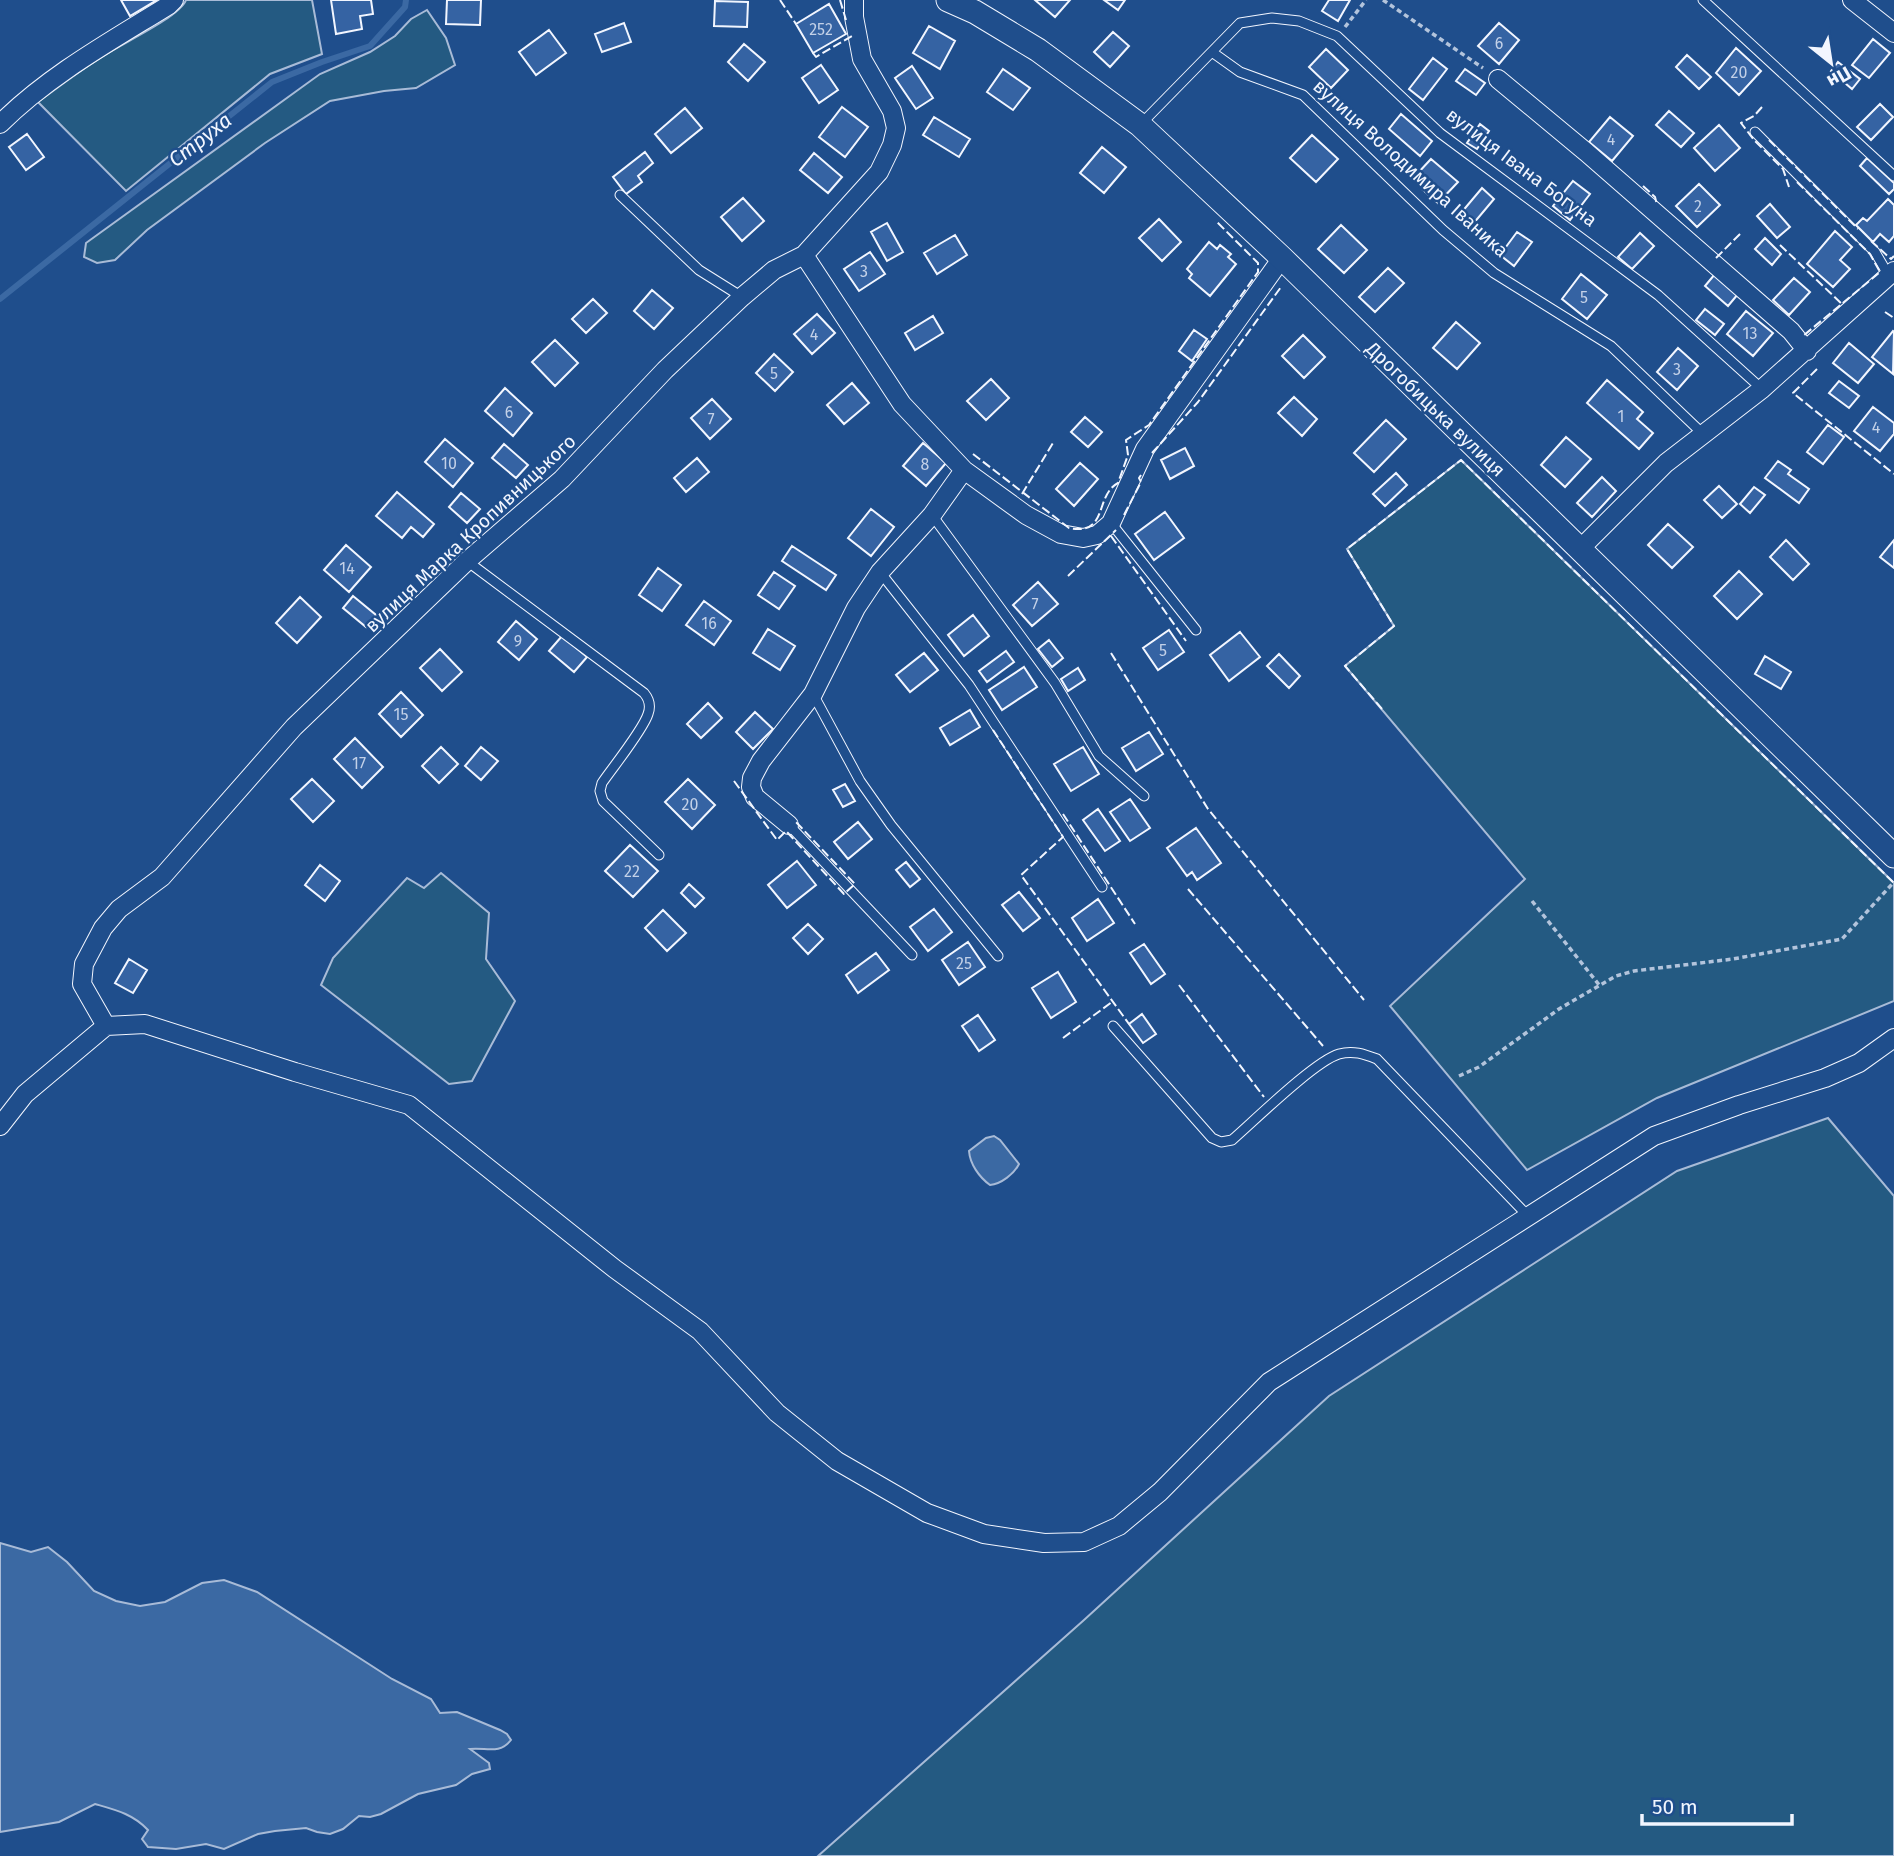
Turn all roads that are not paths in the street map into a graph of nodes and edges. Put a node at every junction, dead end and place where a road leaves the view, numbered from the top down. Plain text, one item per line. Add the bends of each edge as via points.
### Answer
1 (174, 0) edge
2 (854, 0) edge
3 (948, 0) edge
4 (1703, 0) edge
5 (1852, 0) edge
6 (1894, 33) edge
7 (1212, 52) junction
8 (1498, 79) road end
9 (0, 124) edge
10 (1140, 125) junction
11 (1755, 132) dead end
12 (1894, 176) edge
13 (620, 195) dead end
14 (804, 254) junction
15 (1282, 258) junction
16 (1891, 273) edge
17 (741, 297) junction
18 (1807, 351) junction
19 (1762, 389) junction
20 (1703, 434) junction
21 (964, 470) junction
22 (932, 515) junction
23 (1111, 523) junction
24 (1579, 550) junction
25 (467, 561) junction
26 (880, 572) junction
27 (1196, 631) dead end
28 (813, 694) junction
29 (1144, 796) dead end
30 (789, 825) joint
31 (659, 855) dead end
32 (1894, 856) edge
33 (1102, 887) dead end
34 (912, 955) dead end
35 (998, 956) dead end
36 (106, 1026) junction
37 (1114, 1026) dead end
38 (1894, 1038) edge
39 (0, 1126) edge
40 (1528, 1216) junction

1 - 9 street via 25,99
2 - 14 street, вулиця Марка Кропивницького via 862,59 892,111 896,128 879,172
3 - 10 street, Дрогобицька вулиця via 1038,50
4 - 12 lane
5 - 6 street
7 - 10 lane
7 - 19 lane, вулиця Івана Богуна via 1240,23 1272,18 1299,21 1337,37 1440,133 1658,295
7 - 20 lane, вулиця Володимира Іваника via 1248,76 1303,95 1443,230 1523,292 1611,346
8 - 18 street via 1791,331
10 - 15 street, Дрогобицька вулиця
11 - 16 lane
13 - 17 lane via 699,270
14 - 17 street, вулиця Марка Кропивницького
14 - 21 street via 902,404
15 - 23 street via 1145,449
15 - 24 street, Дрогобицька вулиця
16 - 18 street
17 - 25 street, вулиця Марка Кропивницького via 562,479
18 - 19 street
19 - 20 street
20 - 24 street via 1666,463
21 - 22 street
21 - 23 street via 1061,534 1097,535
22 - 26 street
22 - 29 lane via 1055,683 1099,755
23 - 27 lane
24 - 32 street, Дрогобицька вулиця
25 - 31 lane via 648,698 646,718 600,791 603,801
25 - 36 street, вулиця Марка Кропивницького via 294,727 162,877 119,909 103,929 84,964 82,984
26 - 28 street via 856,608
26 - 33 lane via 969,685
28 - 30 street via 752,778 755,797
28 - 35 lane via 860,781 891,825
30 - 34 lane
36 - 39 street via 25,1094
36 - 40 street via 145,1024 409,1105 614,1269 700,1331 777,1413 837,1461 927,1513 984,1534 1044,1543 1083,1542 1119,1526 1160,1492 1269,1382
37 - 40 lane via 1212,1138 1221,1142 1232,1140 1327,1058 1350,1051 1377,1059
38 - 40 street via 1859,1063 1825,1078 1654,1136

